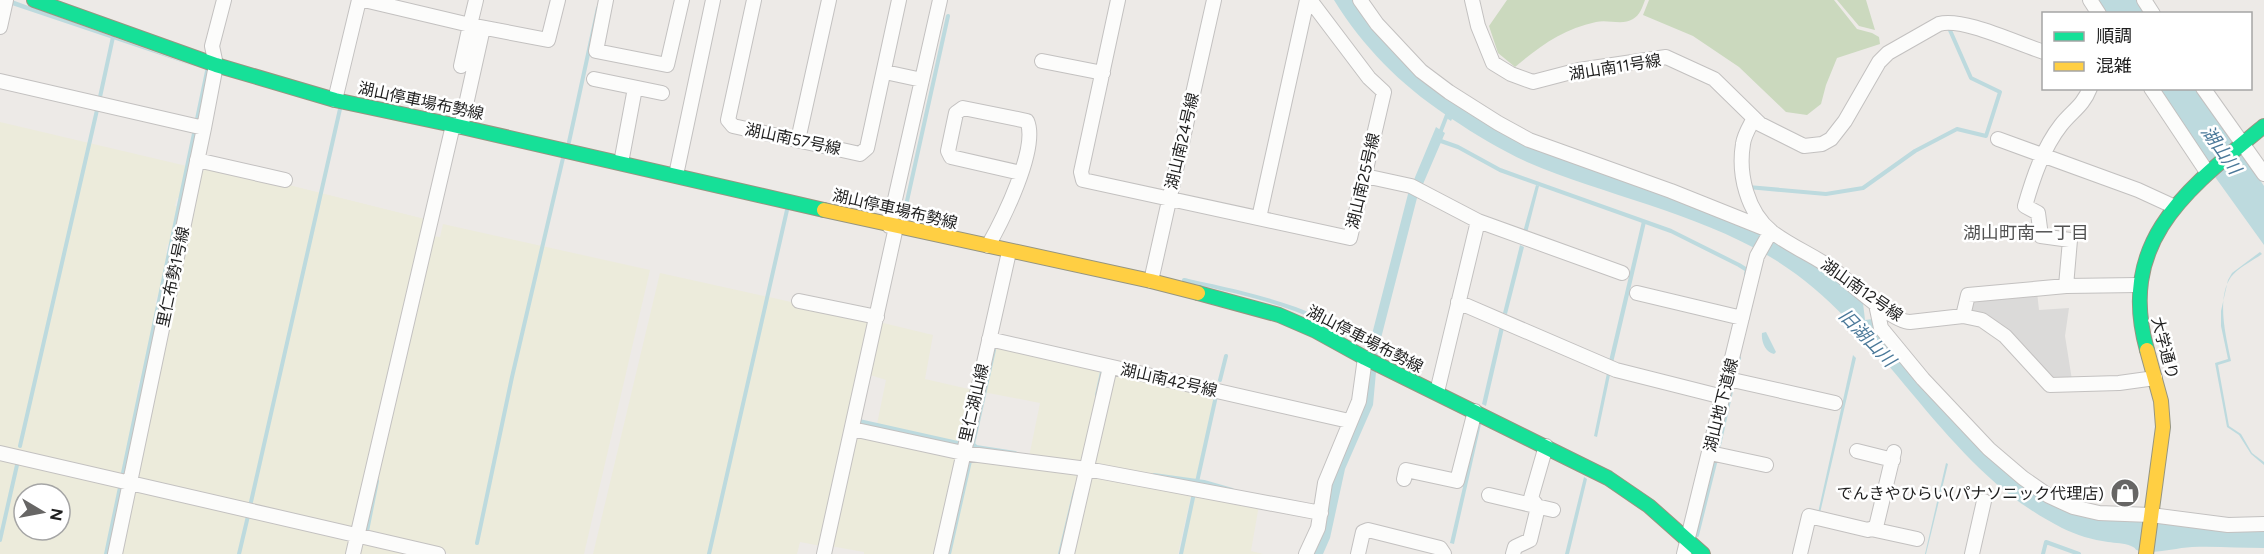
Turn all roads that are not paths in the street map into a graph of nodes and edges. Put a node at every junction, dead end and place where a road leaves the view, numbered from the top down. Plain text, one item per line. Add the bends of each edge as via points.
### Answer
1 (6, 0) edge
2 (34, 0) edge
3 (224, 0) edge
4 (359, 0) edge
5 (364, 0) edge
6 (476, 0) edge
7 (558, 0) edge
8 (606, 0) edge
9 (682, 0) edge
10 (712, 0) edge
11 (754, 0) edge
12 (829, 0) edge
13 (899, 0) edge
14 (940, 0) edge
15 (1118, 0) edge
16 (1214, 0) edge
17 (1309, 0) edge
18 (1359, 0) edge
19 (1472, 0) edge
20 (0, 27) edge
21 (477, 27) junction
22 (2042, 52) edge
23 (1042, 61) dead end
24 (216, 65) junction
25 (461, 66) dead end
26 (885, 72) junction
27 (1103, 73) junction
28 (594, 79) dead end
29 (922, 80) junction
30 (0, 81) edge
31 (635, 88) junction
32 (2089, 90) edge
33 (2152, 90) edge
34 (2204, 90) edge
35 (662, 93) dead end
36 (335, 100) junction
37 (1754, 118) junction
38 (457, 126) junction
39 (2264, 126) edge
40 (204, 128) junction
41 (1998, 139) dead end
42 (798, 140) junction
43 (2242, 145) junction
44 (2043, 154) junction
45 (197, 160) junction
46 (621, 163) junction
47 (2208, 172) junction
48 (1022, 173) junction
49 (2264, 174) edge
50 (676, 175) junction
51 (1365, 176) junction
52 (285, 180) dead end
53 (1169, 199) junction
54 (2175, 207) junction
55 (1259, 218) junction
56 (1478, 221) junction
57 (893, 226) junction
58 (1770, 234) junction
59 (988, 246) junction
60 (1009, 252) junction
61 (1622, 273) dead end
62 (1151, 281) junction
63 (2138, 285) junction
64 (2066, 286) junction
65 (1638, 293) dead end
66 (799, 301) dead end
67 (1458, 302) junction
68 (1876, 304) junction
69 (1963, 316) junction
70 (877, 317) junction
71 (1742, 318) junction
72 (989, 339) junction
73 (1365, 358) junction
74 (1110, 367) junction
75 (2155, 378) junction
76 (1728, 379) junction
77 (1437, 392) junction
78 (1723, 397) junction
79 (1835, 403) dead end
80 (1474, 411) junction
81 (1349, 421) junction
82 (852, 429) junction
83 (1546, 446) junction
84 (1857, 451) dead end
85 (0, 453) edge
86 (963, 453) junction
87 (1710, 453) junction
88 (1766, 465) dead end
89 (1088, 469) junction
90 (1404, 479) dead end
91 (129, 484) junction
92 (1489, 495) dead end
93 (1984, 501) dead end
94 (1538, 507) junction
95 (1553, 510) dead end
96 (1321, 513) junction
97 (2151, 517) junction
98 (2264, 524) edge
99 (1871, 529) junction
100 (357, 535) junction
101 (1917, 540) dead end
102 (1686, 547) edge
103 (115, 554) edge
104 (352, 554) edge
105 (438, 554) edge
106 (824, 554) edge
107 (940, 554) edge
108 (1067, 554) edge
109 (1306, 554) edge
110 (1358, 554) edge
111 (1444, 554) edge
112 (1513, 554) edge
113 (1703, 554) edge
114 (1800, 554) edge
115 (1972, 554) edge
116 (2146, 554) edge

1 - 20 street
2 - 24 main road, 湖山停車場布勢線
3 - 24 street, 里仁布勢1号線 via 212,46
4 - 36 street
5 - 21 street
6 - 21 street
7 - 21 street via 548,40
8 - 9 street via 596,51 667,65
10 - 50 street
11 - 42 street, 湖山南57号線 via 728,120 733,126
12 - 42 street
13 - 26 street, 湖山南57号線
14 - 29 street
15 - 27 street
16 - 53 street, 湖山南24号線
17 - 51 street, 湖山南25号線 via 1384,92
17 - 55 street
18 - 58 street via 1421,71 1498,123 1529,140 1671,191
19 - 37 street, 湖山南11号線 via 1493,63 1511,74 1533,82 1579,70 1666,57 1714,79
21 - 25 street
21 - 38 street
22 - 37 street, 湖山南11号線 via 1948,22 1931,27 1888,53 1845,122 1822,144 1804,146
23 - 27 street
24 - 36 main road, 湖山停車場布勢線
24 - 40 street, 里仁布勢1号線
26 - 29 street
26 - 42 street, 湖山南57号線 via 867,148 860,154
27 - 53 street, 湖山南25号線 via 1081,172 1083,180
28 - 31 street
29 - 57 street
30 - 40 street
31 - 35 street
31 - 46 street
32 - 44 street via 2085,101 2061,125
33 - 47 street
34 - 43 street
36 - 38 main road, 湖山停車場布勢線
37 - 58 street, 湖山南12号線 via 1743,143 1743,184
38 - 46 main road, 湖山停車場布勢線
38 - 100 street
39 - 43 main road
40 - 45 street, 里仁布勢1号線
41 - 44 street
43 - 47 main road, 大学通り
43 - 49 street
44 - 54 street
44 - 64 street via 2025,206 2038,213 2041,236 2070,240
45 - 52 street
45 - 91 street, 里仁布勢1号線
46 - 50 main road, 湖山停車場布勢線
47 - 54 main road, 大学通り
48 - 48 street via 1031,129 1027,121 963,108 956,113 948,151 951,157
48 - 59 street
50 - 57 main road, 湖山停車場布勢線
51 - 55 street, 湖山南25号線 via 1350,238
51 - 56 street via 1416,188
53 - 55 street, 湖山南25号線
53 - 62 street, 湖山南24号線
54 - 63 main road, 大学通り via 2160,230
56 - 61 street
56 - 67 street
57 - 59 main road, 湖山停車場布勢線
57 - 70 street
58 - 68 street, 湖山南12号線 via 1829,266
58 - 71 street, 湖山地下道線 via 1757,256
59 - 60 main road, 湖山停車場布勢線
60 - 62 main road, 湖山停車場布勢線
60 - 72 street, 里仁湖山線
62 - 73 main road, 湖山停車場布勢線 via 1279,315
63 - 64 street
63 - 75 main road, 大学通り via 2140,326
64 - 69 street via 1968,295
65 - 71 street
66 - 70 street
67 - 77 street
67 - 78 street via 1616,370
68 - 69 street, 湖山南12号線 via 1906,322
68 - 97 street via 1881,328 1923,380 1989,448 2038,489 2062,502 2099,513
69 - 75 street via 1982,320 2005,336 2050,385
70 - 82 street
71 - 76 street, 湖山地下道線
72 - 74 street, 湖山南42号線
72 - 86 street, 里仁湖山線
73 - 77 main road, 湖山停車場布勢線
73 - 81 street via 1359,401
74 - 81 street, 湖山南42号線
74 - 89 street
75 - 97 main road, 大学通り via 2164,416
76 - 78 street, 湖山地下道線
76 - 79 street
77 - 80 main road, 湖山停車場布勢線
78 - 87 street, 湖山地下道線
80 - 83 main road, 湖山停車場布勢線
80 - 90 street via 1457,481 1406,470
81 - 96 street via 1325,483
82 - 86 street
82 - 106 street
83 - 94 street via 1531,498
83 - 102 main road, 湖山停車場布勢線 via 1608,478 1649,506
84 - 99 street via 1893,456 1876,527
85 - 91 street
86 - 89 street
86 - 107 street, 里仁湖山線
87 - 88 street
87 - 102 street, 湖山地下道線
89 - 96 street
89 - 108 street
91 - 100 street
91 - 103 street, 里仁布勢1号線
92 - 94 street
93 - 115 street
94 - 95 street
94 - 112 street via 1530,540 1515,547
96 - 109 street
97 - 98 street via 2228,525
97 - 116 main road, 大学通り
99 - 101 street
99 - 114 street via 1809,516
100 - 104 street
100 - 105 street
102 - 113 main road, 湖山停車場布勢線
110 - 111 street via 1363,532 1368,530 1440,548

